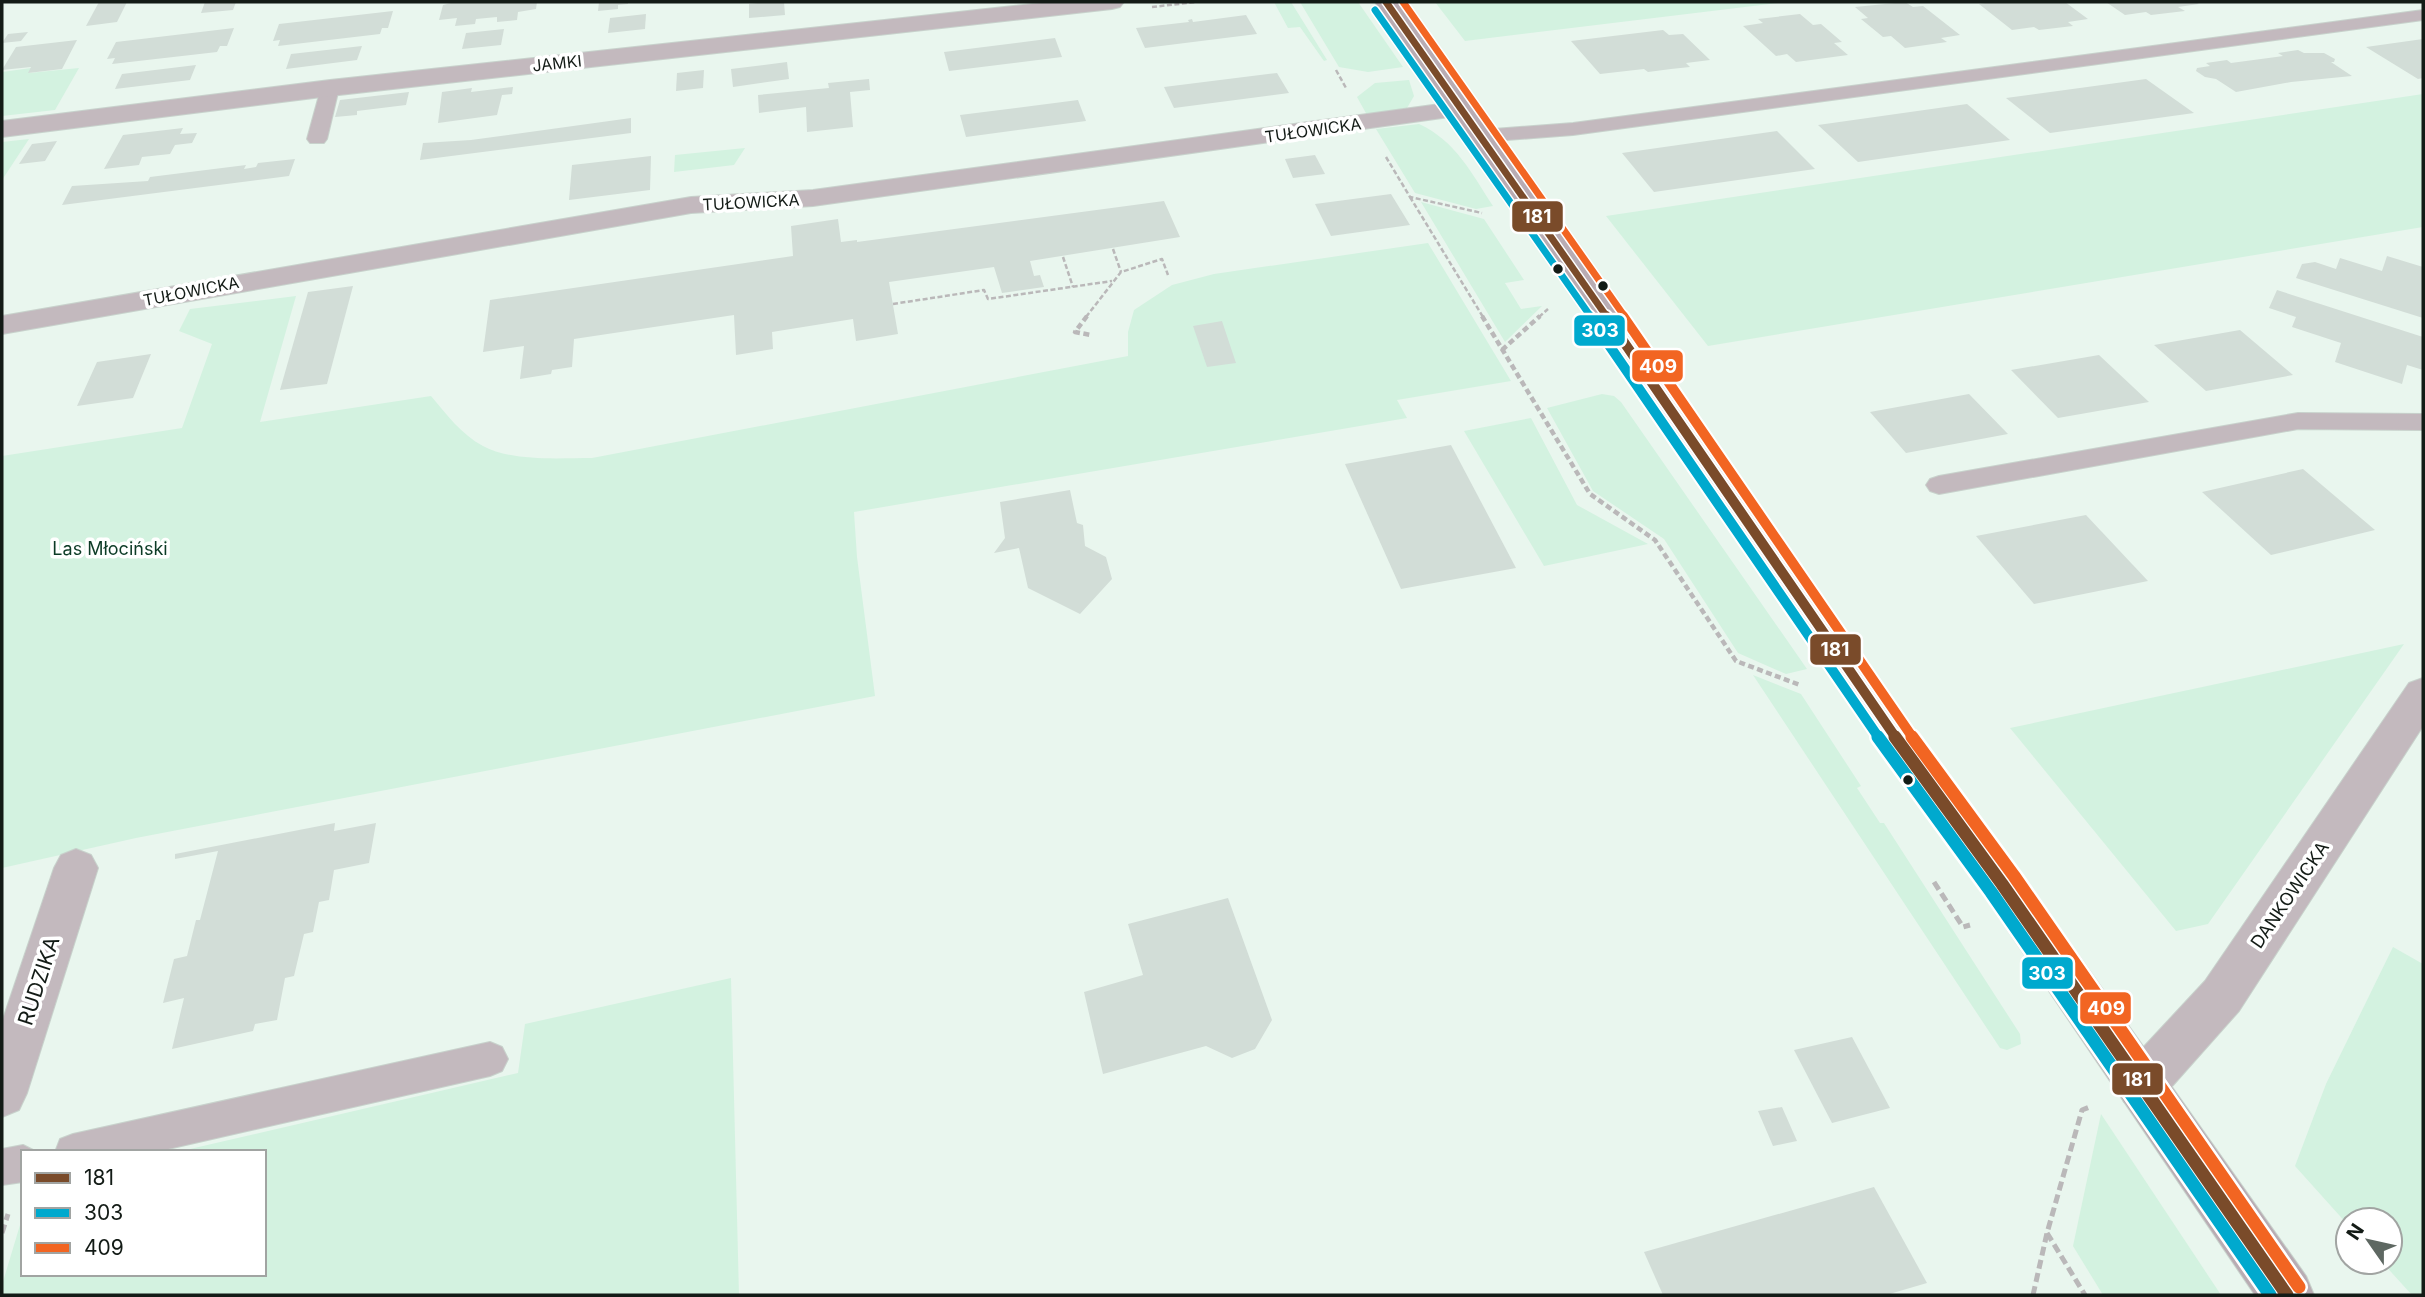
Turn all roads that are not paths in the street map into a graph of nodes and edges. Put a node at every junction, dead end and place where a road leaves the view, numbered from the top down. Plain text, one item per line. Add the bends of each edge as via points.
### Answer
1 (1112, 2) edge
2 (1386, 2) edge
3 (2414, 2) edge
4 (2423, 15) edge
5 (330, 88) junction
6 (1472, 123) junction
7 (2, 129) edge
8 (317, 139) dead end
9 (2, 325) edge
10 (2423, 422) edge
11 (1939, 485) dead end
12 (2423, 694) edge
13 (76, 868) dead end
14 (490, 1059) dead end
15 (2141, 1084) junction
16 (2, 1093) edge
17 (82, 1150) edge
18 (21, 1163) edge
19 (2, 1167) edge
20 (2287, 1295) edge

1 - 5 street, JAMKI
2 - 6 street
3 - 6 lane via 1561,116
4 - 6 lane via 1587,127
5 - 7 street, JAMKI
5 - 8 lane
6 - 9 street, TUŁOWICKA via 1366,123 813,198 691,205
6 - 15 street
10 - 11 lane via 2298,421
12 - 15 street, DANKOWICKA via 2222,996
13 - 16 street, RUDZIKA
14 - 17 lane
15 - 20 street
18 - 19 lane

